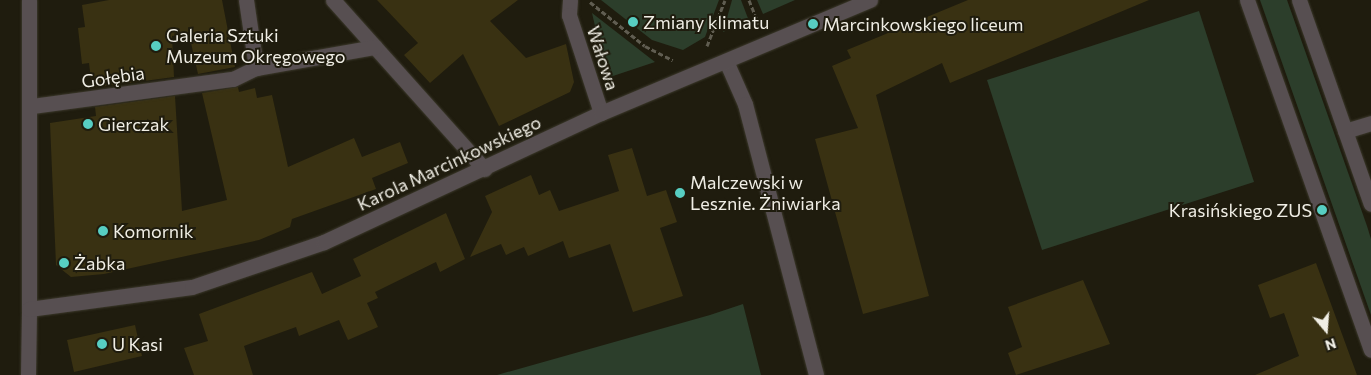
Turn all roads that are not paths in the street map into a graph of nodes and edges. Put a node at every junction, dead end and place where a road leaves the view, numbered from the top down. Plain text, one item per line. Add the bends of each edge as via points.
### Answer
1 (29, 0) edge
2 (246, 0) edge
3 (333, 0) edge
4 (556, 0) edge
5 (870, 0) edge
6 (1247, 0) edge
7 (1299, 0) edge
8 (569, 7) edge
9 (375, 47) junction
10 (726, 61) junction
11 (256, 68) junction
12 (32, 106) junction
13 (601, 112) junction
14 (1371, 124) edge
15 (1345, 131) junction
16 (484, 169) junction
17 (1371, 204) edge
18 (29, 309) junction
19 (1371, 350) edge
20 (28, 375) edge
21 (816, 375) edge

1 - 12 street
2 - 11 street
3 - 9 street
4 - 8 street, Wałowa
5 - 10 street, Karola Marcinkowskiego
6 - 19 street
7 - 15 street
8 - 13 street, Wałowa
9 - 11 street, Gołębia
9 - 16 street
10 - 13 street, Karola Marcinkowskiego
10 - 21 street via 745,104
11 - 12 street, Gołębia via 233,80
12 - 18 street
13 - 16 street, Karola Marcinkowskiego
14 - 15 street
15 - 17 street
16 - 18 street, Karola Marcinkowskiego via 324,242 192,287
18 - 20 street

